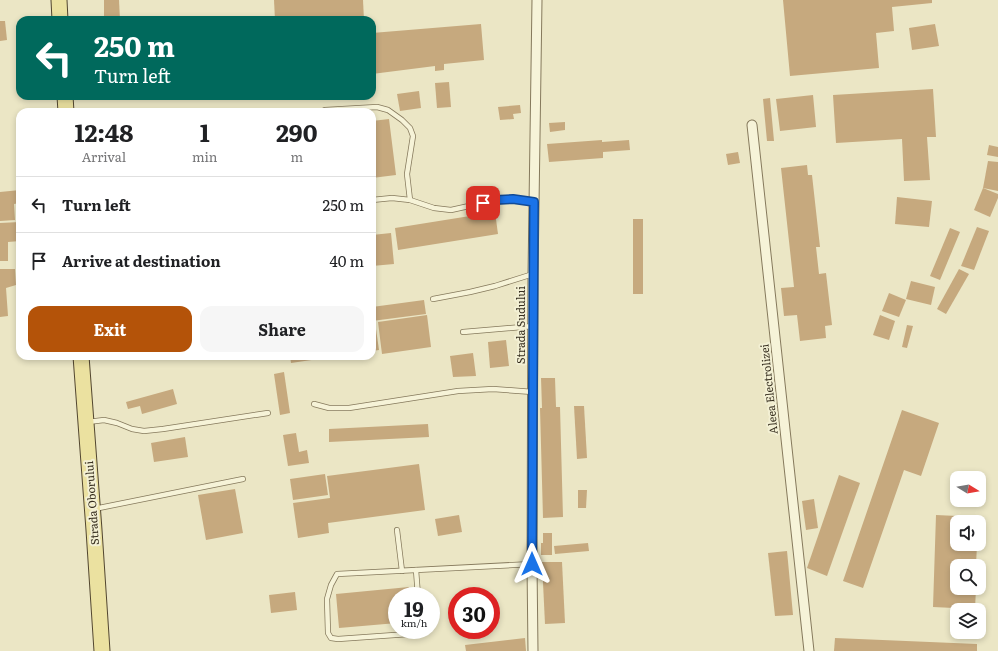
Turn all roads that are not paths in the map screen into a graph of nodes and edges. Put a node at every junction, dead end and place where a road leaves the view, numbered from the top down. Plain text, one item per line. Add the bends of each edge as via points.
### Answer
1 (59, 0) edge
2 (537, 0) edge
3 (60, 16) edge
4 (351, 108) edge
5 (752, 125) dead end
6 (376, 200) edge
7 (410, 200) junction
8 (534, 202) junction
9 (533, 274) junction
10 (433, 298) dead end
11 (533, 326) junction
12 (463, 332) dead end
13 (81, 360) edge
14 (533, 392) junction
15 (314, 404) dead end
16 (268, 413) dead end
17 (86, 422) junction
18 (243, 479) dead end
19 (93, 509) junction
20 (398, 530) dead end
21 (532, 564) junction
22 (416, 570) junction
23 (402, 571) junction
24 (417, 587) edge
25 (388, 635) edge
26 (102, 651) edge
27 (533, 651) edge
28 (808, 651) edge

1 - 3 main road
2 - 8 street, Strada Sudului
4 - 7 lane via 377,106 388,110 410,128 414,136 406,174
5 - 28 street, Aleea Electrolizei
6 - 7 lane
7 - 8 lane via 434,208 451,210 496,200
8 - 9 street, Strada Sudului
9 - 10 lane via 495,286
9 - 11 street, Strada Sudului
11 - 12 lane
11 - 14 street, Strada Sudului
13 - 17 main road, Strada Oborului
14 - 15 lane via 494,389 458,391 349,408 329,408
14 - 21 street, Strada Sudului
16 - 17 lane via 144,431 104,420
17 - 19 main road, Strada Oborului
18 - 19 lane
19 - 26 main road, Strada Oborului
20 - 23 lane
21 - 22 lane
21 - 27 street, Strada Sudului
22 - 23 lane
22 - 24 lane
23 - 25 lane via 337,574 327,599 328,633 331,638

